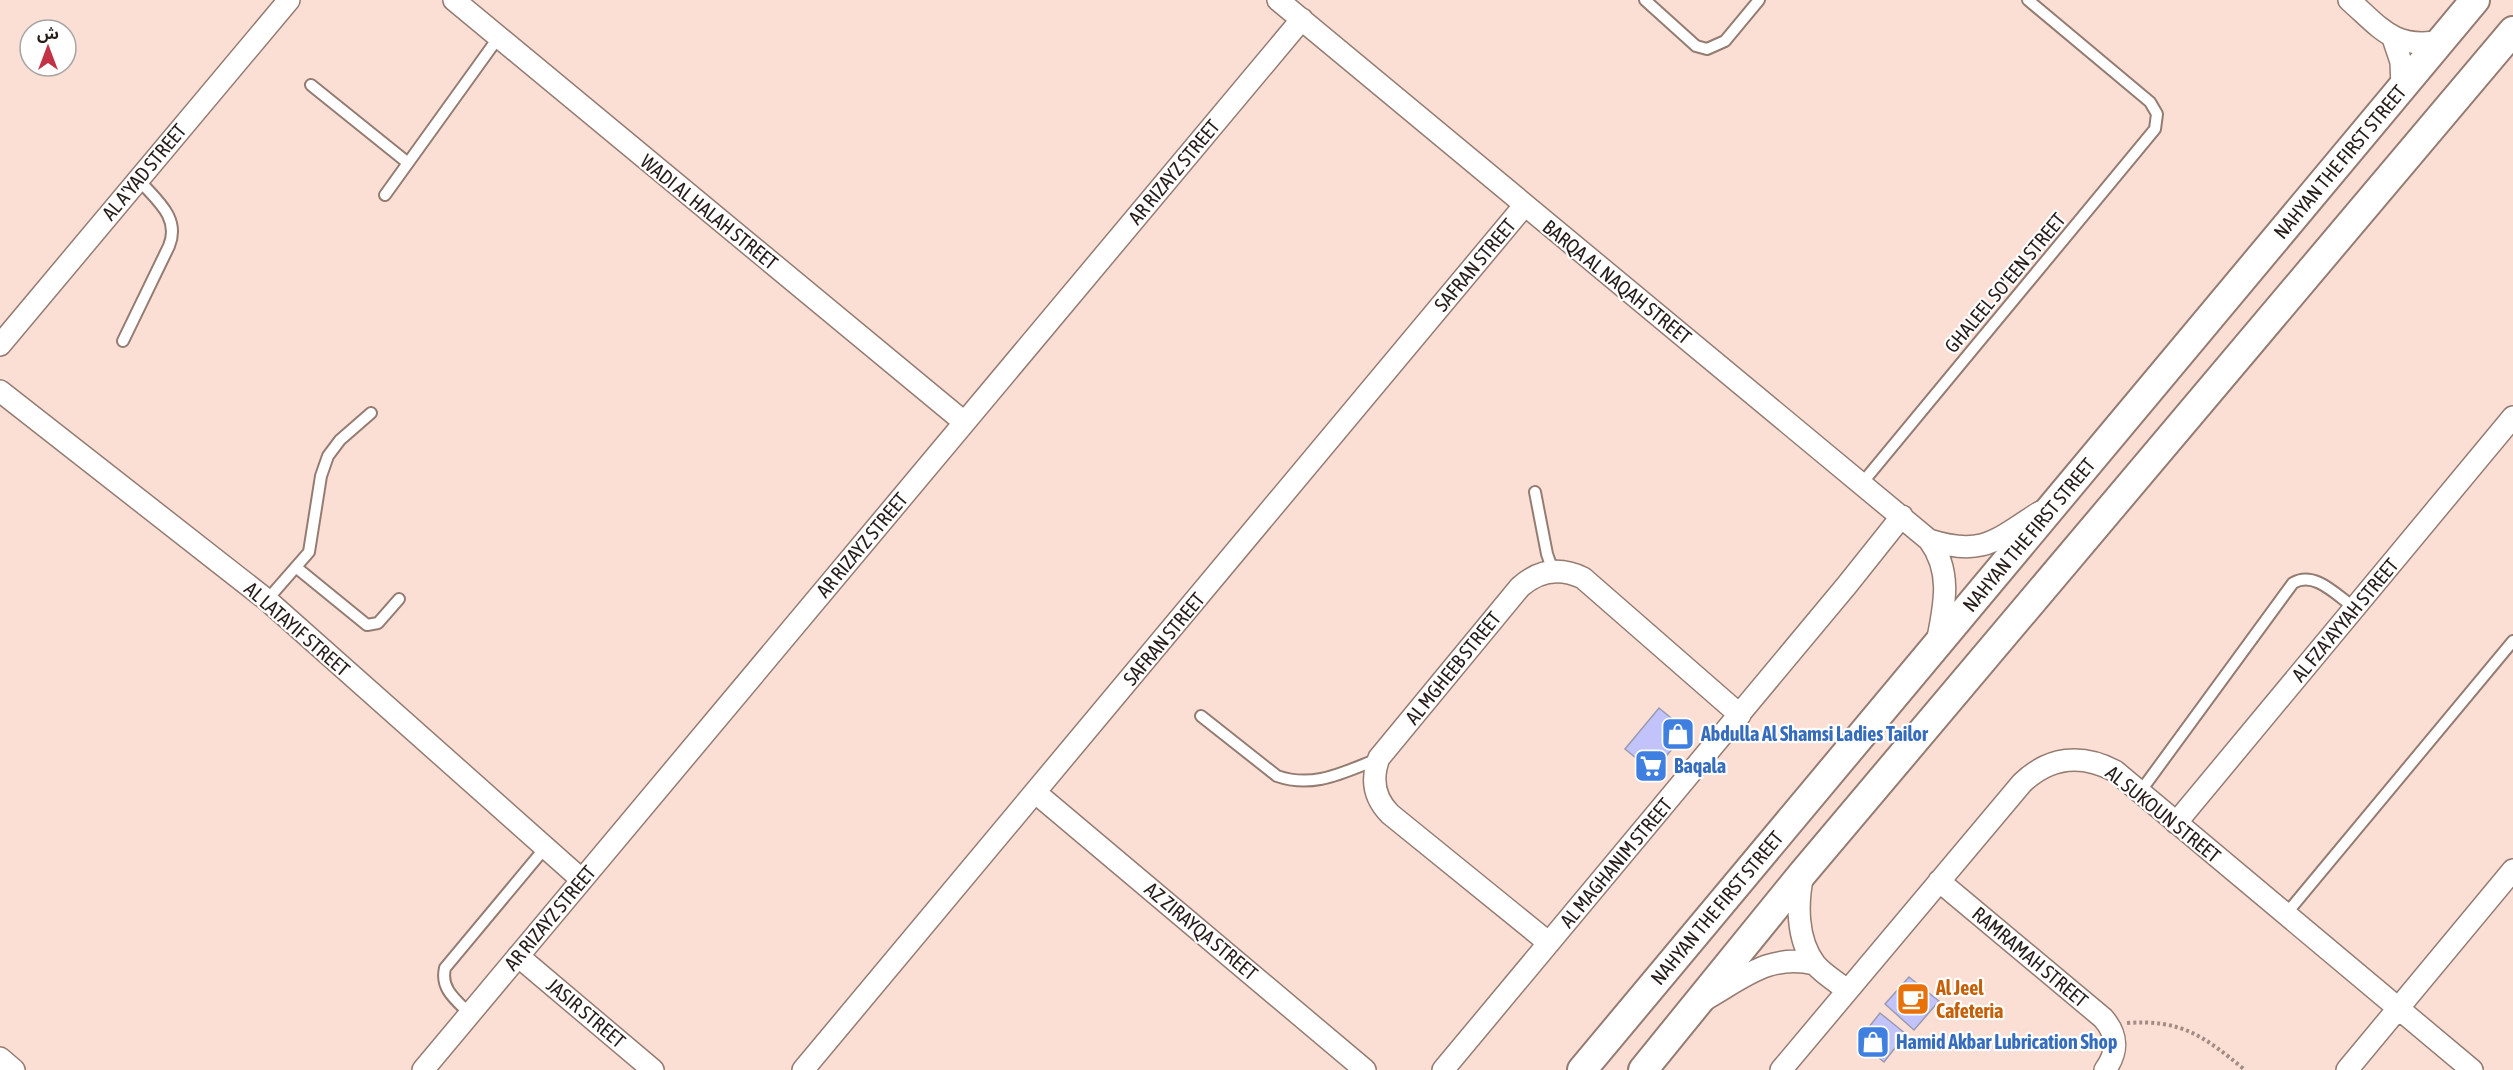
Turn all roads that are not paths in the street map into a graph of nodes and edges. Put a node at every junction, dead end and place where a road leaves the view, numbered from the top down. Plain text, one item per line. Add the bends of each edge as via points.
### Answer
1 (289, 0) edge
2 (454, 0) edge
3 (1278, 0) edge
4 (1645, 0) edge
5 (1758, 0) edge
6 (2028, 0) edge
7 (2349, 0) edge
8 (2475, 0) edge
9 (1302, 19) junction
10 (2513, 31) edge
11 (498, 38) junction
12 (2393, 38) junction
13 (2441, 41) junction
14 (310, 85) dead end
15 (2402, 87) junction
16 (408, 163) junction
17 (138, 179) junction
18 (385, 195) dead end
19 (1524, 206) junction
20 (123, 341) dead end
21 (0, 345) edge
22 (0, 391) edge
23 (371, 413) dead end
24 (2513, 417) edge
25 (964, 422) junction
26 (1863, 482) junction
27 (1535, 492) dead end
28 (2059, 500) junction
29 (1902, 516) junction
30 (1929, 540) junction
31 (297, 568) junction
32 (1553, 571) junction
33 (399, 599) dead end
34 (267, 600) junction
35 (2355, 608) junction
36 (2513, 640) edge
37 (1936, 645) junction
38 (1740, 715) junction
39 (1201, 716) dead end
40 (1379, 758) junction
41 (2140, 792) junction
42 (1036, 793) junction
43 (2176, 823) junction
44 (545, 848) junction
45 (2513, 870) edge
46 (1803, 873) junction
47 (582, 880) junction
48 (1940, 881) junction
49 (2286, 915) junction
50 (1549, 943) junction
51 (518, 956) junction
52 (1815, 964) junction
53 (1847, 990) junction
54 (1700, 1003) junction
55 (2398, 1008) junction
56 (470, 1014) junction
57 (0, 1058) edge
58 (15, 1070) edge
59 (423, 1070) edge
60 (653, 1070) edge
61 (803, 1070) edge
62 (1365, 1070) edge
63 (1443, 1070) edge
64 (1582, 1070) edge
65 (1643, 1070) edge
66 (1781, 1070) edge
67 (2105, 1070) edge
68 (2347, 1070) edge
69 (2472, 1070) edge

1 - 17 street, AL A'YAD STREET
2 - 11 street, WADI AL HALAH STREET
3 - 9 street, BARQA AL NAQAH STREET
4 - 5 lane via 1696,46 1707,49 1725,41
6 - 26 lane, GHALEEL SO'EEN STREET via 2150,102 2157,114 2156,129
7 - 12 street
8 - 13 main road, NAHYAN THE FIRST STREET
9 - 19 street, BARQA AL NAQAH STREET
9 - 25 street, AR RIZAYZ STREET
10 - 46 main road
11 - 16 lane
11 - 25 street, WADI AL HALAH STREET
12 - 13 street via 2421,44
12 - 15 street via 2401,62
13 - 15 main road, NAHYAN THE FIRST STREET
14 - 16 lane
15 - 28 main road, NAHYAN THE FIRST STREET
16 - 18 lane
17 - 20 lane via 169,215 173,231
17 - 21 street, AL A'YAD STREET
19 - 26 street, BARQA AL NAQAH STREET
19 - 42 street, SAFRAN STREET
22 - 34 street, AL LATAYIF STREET
23 - 31 lane via 328,456 321,476 312,543
24 - 35 street, AL FZA'AYYAH STREET
25 - 47 street, AR RIZAYZ STREET
26 - 29 street, BARQA AL NAQAH STREET
27 - 32 lane
28 - 30 street, BARQA AL NAQAH STREET via 1979,547 1955,548
28 - 37 main road, NAHYAN THE FIRST STREET
29 - 30 street, BARQA AL NAQAH STREET
29 - 38 street, AL MAGHANIM STREET
30 - 37 street, BARQA AL NAQAH STREET via 1945,576
31 - 33 lane via 367,625 378,623
31 - 34 lane
32 - 38 street via 1574,574 1592,584
32 - 40 street, AL MGHEEB STREET via 1535,576 1520,587
34 - 44 street, AL LATAYIF STREET
35 - 41 lane via 2315,580 2293,583
35 - 43 street, AL FZA'AYYAH STREET
36 - 49 lane
37 - 64 main road, NAHYAN THE FIRST STREET
38 - 50 street, AL MAGHANIM STREET
39 - 40 lane via 1278,776 1292,781 1322,780
40 - 50 street via 1375,786 1385,809
41 - 43 street, AL SUKOUN STREET
41 - 48 street, AL SUKOUN STREET via 2103,764 2077,759 2052,762 2022,783
42 - 61 street, SAFRAN STREET
42 - 62 street, AZ ZIRAYQA STREET
43 - 49 street, AL SUKOUN STREET
44 - 47 street, AL LATAYIF STREET
44 - 56 lane via 445,968 447,990
45 - 55 street
46 - 52 street via 1801,929
46 - 54 main road
47 - 51 street, AR RIZAYZ STREET
48 - 53 street, AL SUKOUN STREET
48 - 67 street, RAMRAMAH STREET via 2109,1025 2115,1052
49 - 55 street, AL SUKOUN STREET
50 - 63 street, AL MAGHANIM STREET
51 - 56 street, AR RIZAYZ STREET
51 - 60 street, JASIR STREET
52 - 53 street
52 - 54 street via 1798,960 1765,965
53 - 66 street, AL SUKOUN STREET
54 - 65 main road
55 - 68 street
55 - 69 street, AL SUKOUN STREET
56 - 59 street, AR RIZAYZ STREET
57 - 58 street

